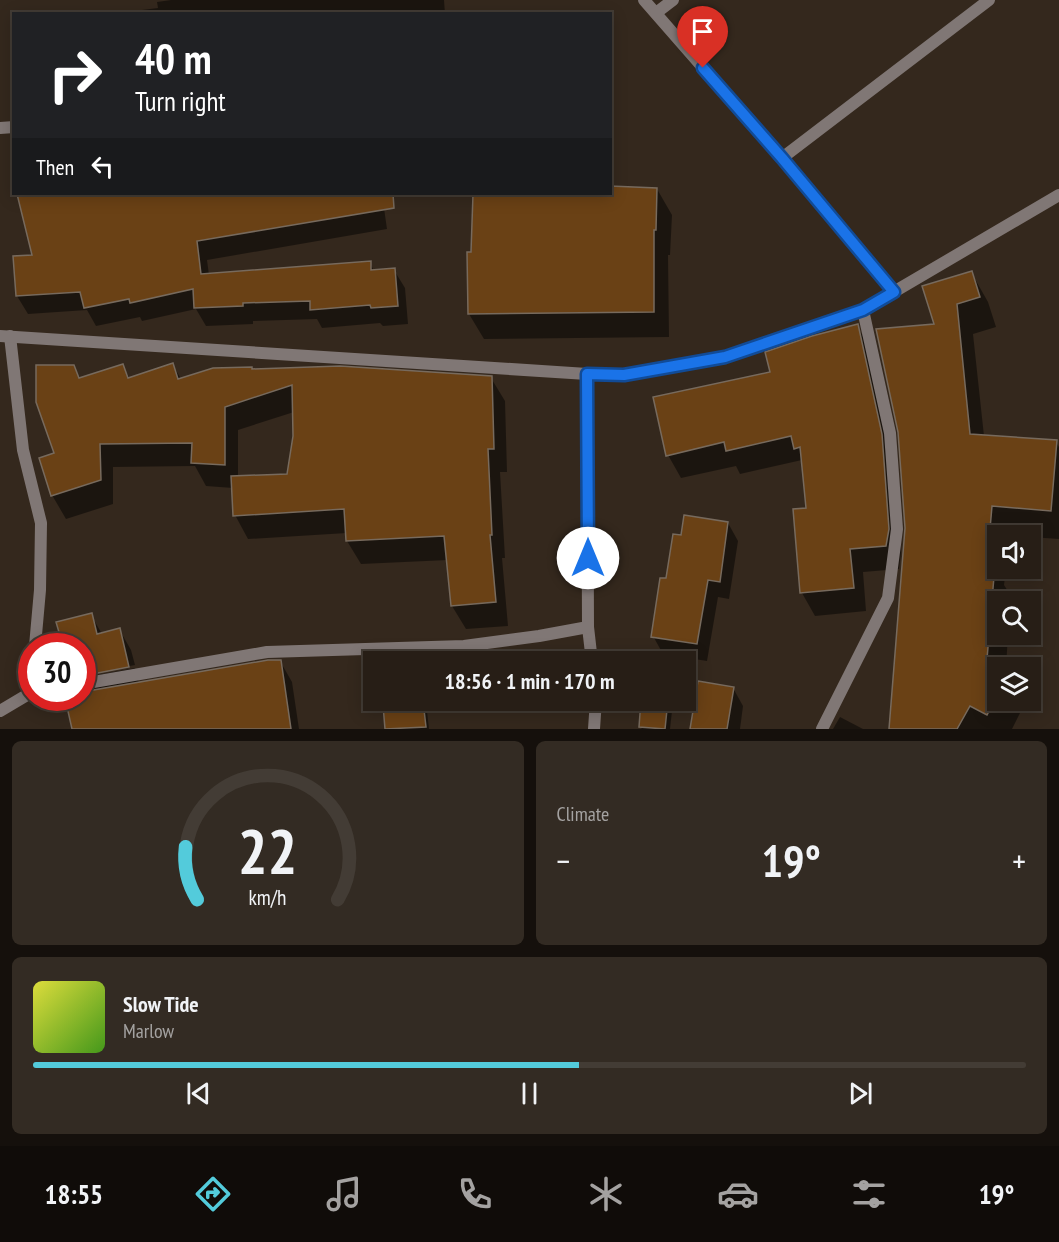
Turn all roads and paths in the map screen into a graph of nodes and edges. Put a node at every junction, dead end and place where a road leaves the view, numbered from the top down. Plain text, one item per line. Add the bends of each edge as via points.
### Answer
1 (644, 0) edge
2 (673, 0) edge
3 (989, 0) edge
4 (656, 14) junction
5 (782, 158) junction
6 (1059, 195) edge
7 (894, 292) junction
8 (863, 310) junction
9 (5, 336) edge
10 (587, 374) junction
11 (588, 627) junction
12 (36, 633) edge
13 (591, 651) edge
14 (96, 682) edge
15 (18, 698) edge
16 (0, 711) edge
17 (595, 711) edge
18 (594, 729) edge
19 (822, 729) edge

1 - 4 street
2 - 4 street
3 - 5 street
4 - 5 street
5 - 7 street
6 - 7 street
7 - 8 street
8 - 10 street via 725,357 624,375
8 - 19 street via 890,433 897,529 888,598
9 - 10 street
9 - 12 street via 23,450 41,524
10 - 11 street
11 - 13 street
11 - 14 street via 464,646 267,652
15 - 16 street
17 - 18 street

